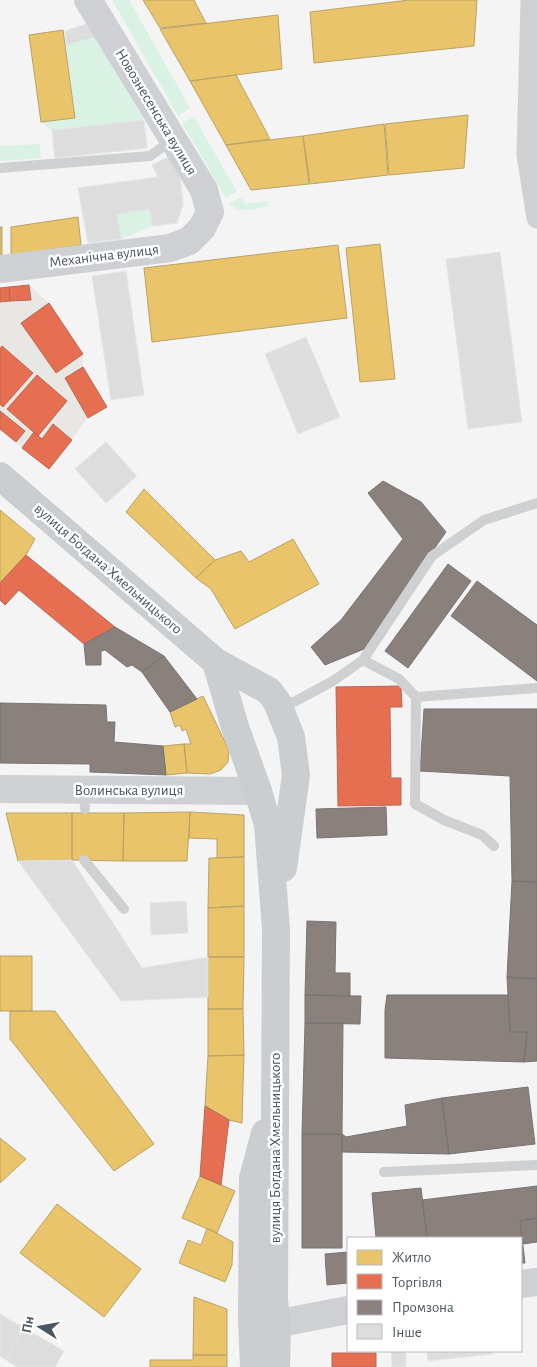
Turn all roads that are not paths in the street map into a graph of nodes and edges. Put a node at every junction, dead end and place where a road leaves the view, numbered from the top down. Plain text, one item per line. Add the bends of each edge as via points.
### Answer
1 (88, 0) edge
2 (531, 0) edge
3 (173, 139) junction
4 (0, 168) edge
5 (537, 218) edge
6 (202, 228) joint
7 (0, 269) edge
8 (0, 476) edge
9 (537, 503) edge
10 (362, 660) junction
11 (216, 662) junction
12 (537, 688) edge
13 (273, 696) junction
14 (416, 697) junction
15 (235, 727) junction
16 (296, 775) junction
17 (0, 789) edge
18 (258, 791) junction
19 (494, 846) dead end
20 (84, 860) dead end
21 (124, 909) dead end
22 (276, 929) junction
23 (275, 1098) junction
24 (537, 1165) edge
25 (384, 1172) dead end
26 (537, 1282) edge
27 (522, 1284) edge
28 (347, 1310) edge
29 (277, 1326) junction
30 (255, 1367) edge
31 (276, 1367) edge

1 - 3 street, Новознесенська вулиця
2 - 5 street via 527,155
3 - 4 lane via 150,156
3 - 6 street, Новознесенська вулиця via 204,190 210,212
6 - 7 street, Механічна вулиця via 189,241 170,248
8 - 11 main road, вулиця Богдана Хмельницького
9 - 10 lane via 484,520 432,556
10 - 13 lane via 333,681 294,702
10 - 14 lane via 399,679
11 - 13 main road, вулиця Богдана Хмельницького
11 - 15 main road, вулиця Богдана Хмельницького
12 - 14 lane
13 - 15 main road via 252,691 241,694 234,706
13 - 16 main road, вулиця Богдана Хмельницького via 291,737
14 - 19 lane via 415,804 482,835
15 - 18 main road, вулиця Богдана Хмельницького
16 - 18 main road via 276,790
16 - 22 main road, вулиця Богдана Хмельницького
17 - 18 street, Волинська вулиця via 84,799
18 - 22 main road, вулиця Богдана Хмельницького via 268,825
20 - 21 lane
22 - 23 main road, вулиця Богдана Хмельницького
23 - 29 main road, вулиця Богдана Хмельницького via 274,1300
23 - 30 main road via 253,1178 252,1321
24 - 25 lane
26 - 27 street
28 - 29 street
29 - 30 street via 272,1329
29 - 31 main road, вулиця Богдана Хмельницького

